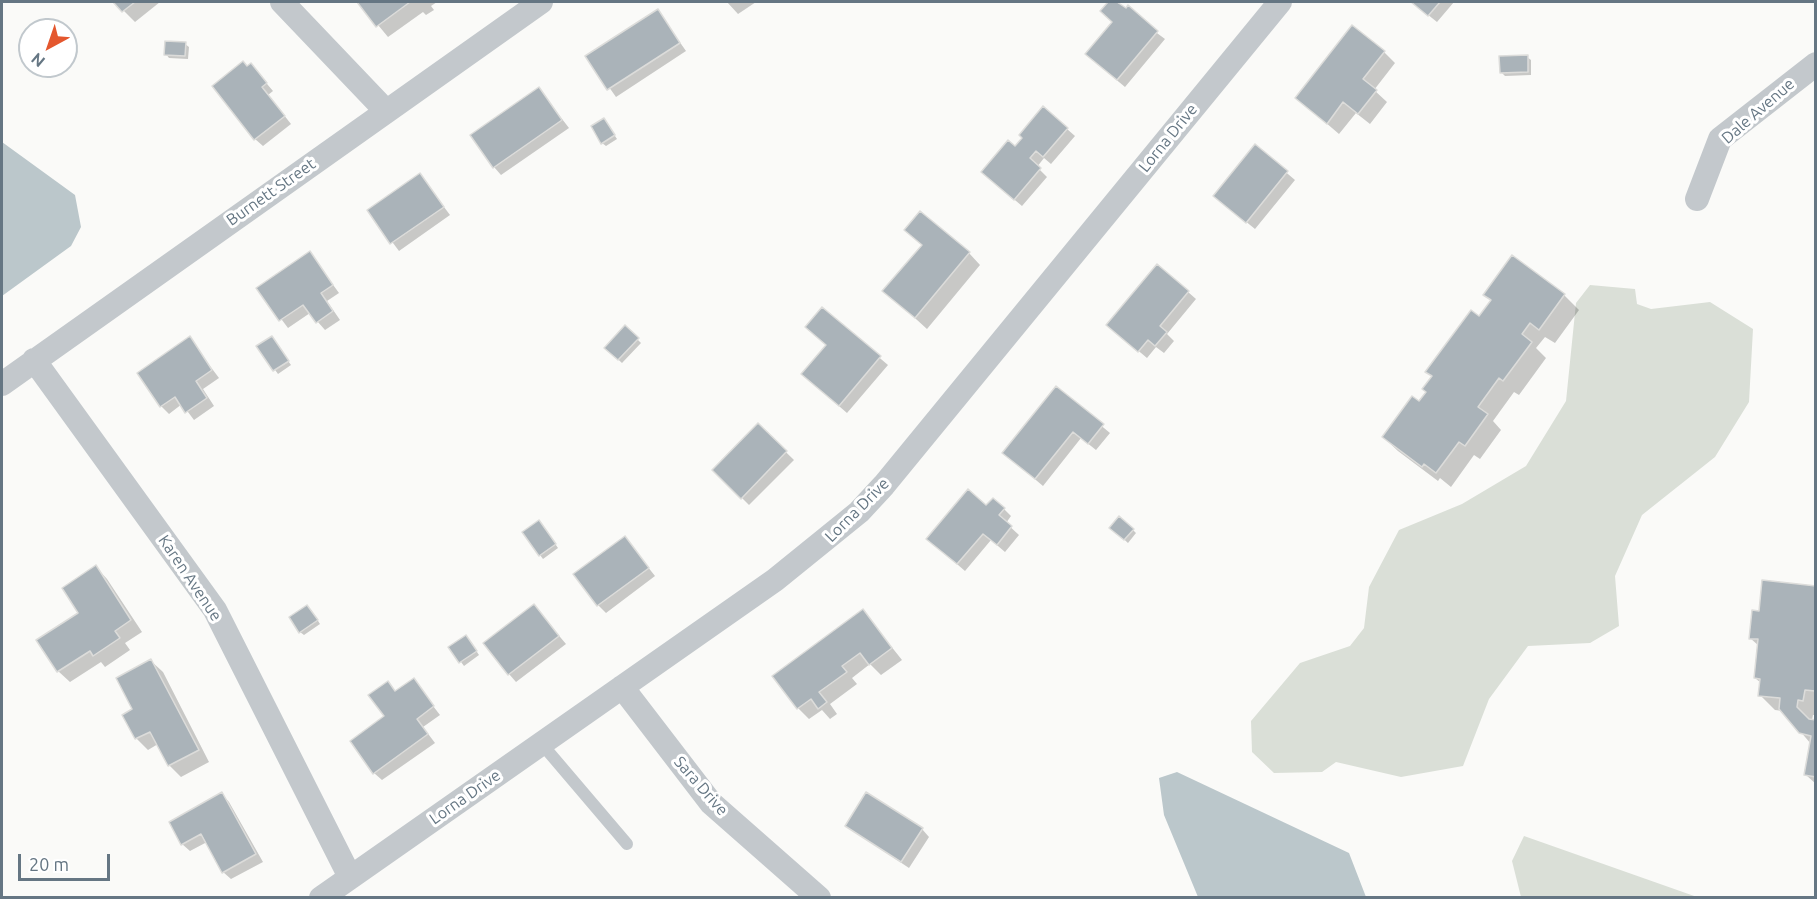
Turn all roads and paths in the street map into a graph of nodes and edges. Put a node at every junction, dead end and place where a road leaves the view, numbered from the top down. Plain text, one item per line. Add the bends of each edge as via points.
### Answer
1 (282, 2) edge
2 (541, 2) edge
3 (1280, 2) edge
4 (1815, 64) edge
5 (386, 111) junction
6 (1698, 199) dead end
7 (34, 360) junction
8 (2, 384) edge
9 (622, 687) junction
10 (541, 744) junction
11 (627, 844) dead end
12 (350, 877) junction
13 (321, 897) edge
14 (819, 897) edge

1 - 5 street
2 - 5 street, Burnett Street
3 - 9 street, Lorna Drive via 873,497 794,567
4 - 6 street, Dale Avenue via 1720,139
5 - 7 street, Burnett Street
7 - 8 street, Burnett Street
7 - 12 street, Karen Avenue via 215,610
9 - 10 street, Lorna Drive
9 - 14 street, Sara Drive via 711,803
10 - 11 lane
10 - 12 street, Lorna Drive
12 - 13 street, Lorna Drive

